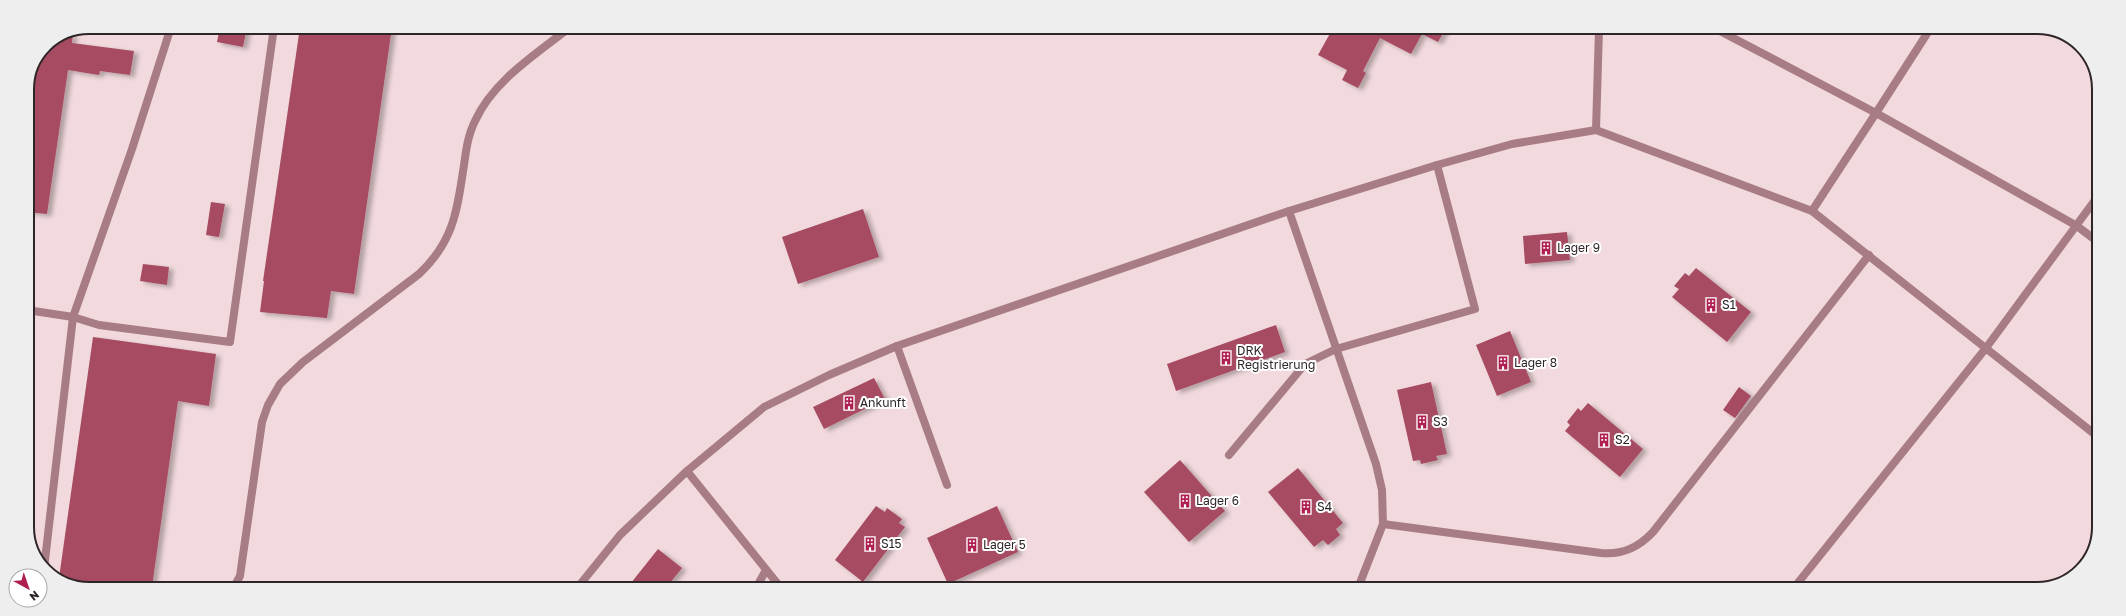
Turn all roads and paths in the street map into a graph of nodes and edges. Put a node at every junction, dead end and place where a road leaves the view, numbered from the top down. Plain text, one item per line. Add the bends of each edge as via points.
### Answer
1 (169, 34) edge
2 (273, 34) edge
3 (561, 34) edge
4 (1599, 34) edge
5 (1726, 34) edge
6 (1927, 34) edge
7 (1876, 113) junction
8 (1596, 130) junction
9 (1437, 165) junction
10 (2092, 204) edge
11 (1289, 211) junction
12 (1812, 211) junction
13 (2076, 226) junction
14 (2092, 238) edge
15 (1869, 255) junction
16 (34, 311) edge
17 (74, 317) junction
18 (897, 346) junction
19 (1986, 348) junction
20 (1336, 349) junction
21 (2092, 432) edge
22 (1229, 455) dead end
23 (688, 471) junction
24 (947, 485) dead end
25 (1383, 524) junction
26 (45, 560) edge
27 (766, 570) junction
28 (237, 582) edge
29 (583, 582) edge
30 (759, 582) edge
31 (776, 582) edge
32 (1360, 582) edge
33 (1799, 582) edge

1 - 17 street
2 - 17 street via 230,342 99,325
3 - 28 street via 520,67 486,100 468,138 453,226 433,261 303,362 280,384 262,422 240,576
4 - 8 street
5 - 7 street
6 - 7 street
7 - 12 street
7 - 13 street
8 - 9 street via 1512,144
8 - 12 street
9 - 11 street
9 - 20 street via 1475,309
10 - 13 street
11 - 18 street
11 - 20 street
12 - 15 street
13 - 14 street
13 - 19 street
15 - 19 street
15 - 25 street via 1653,532 1634,548 1618,553 1601,553
16 - 17 street
17 - 26 street
18 - 23 street via 829,375 764,408
18 - 24 street
19 - 21 street
19 - 33 street
20 - 22 street via 1305,364
20 - 25 street via 1376,464 1382,490
23 - 27 street
23 - 29 street via 620,535
25 - 32 street
27 - 30 street
27 - 31 street

